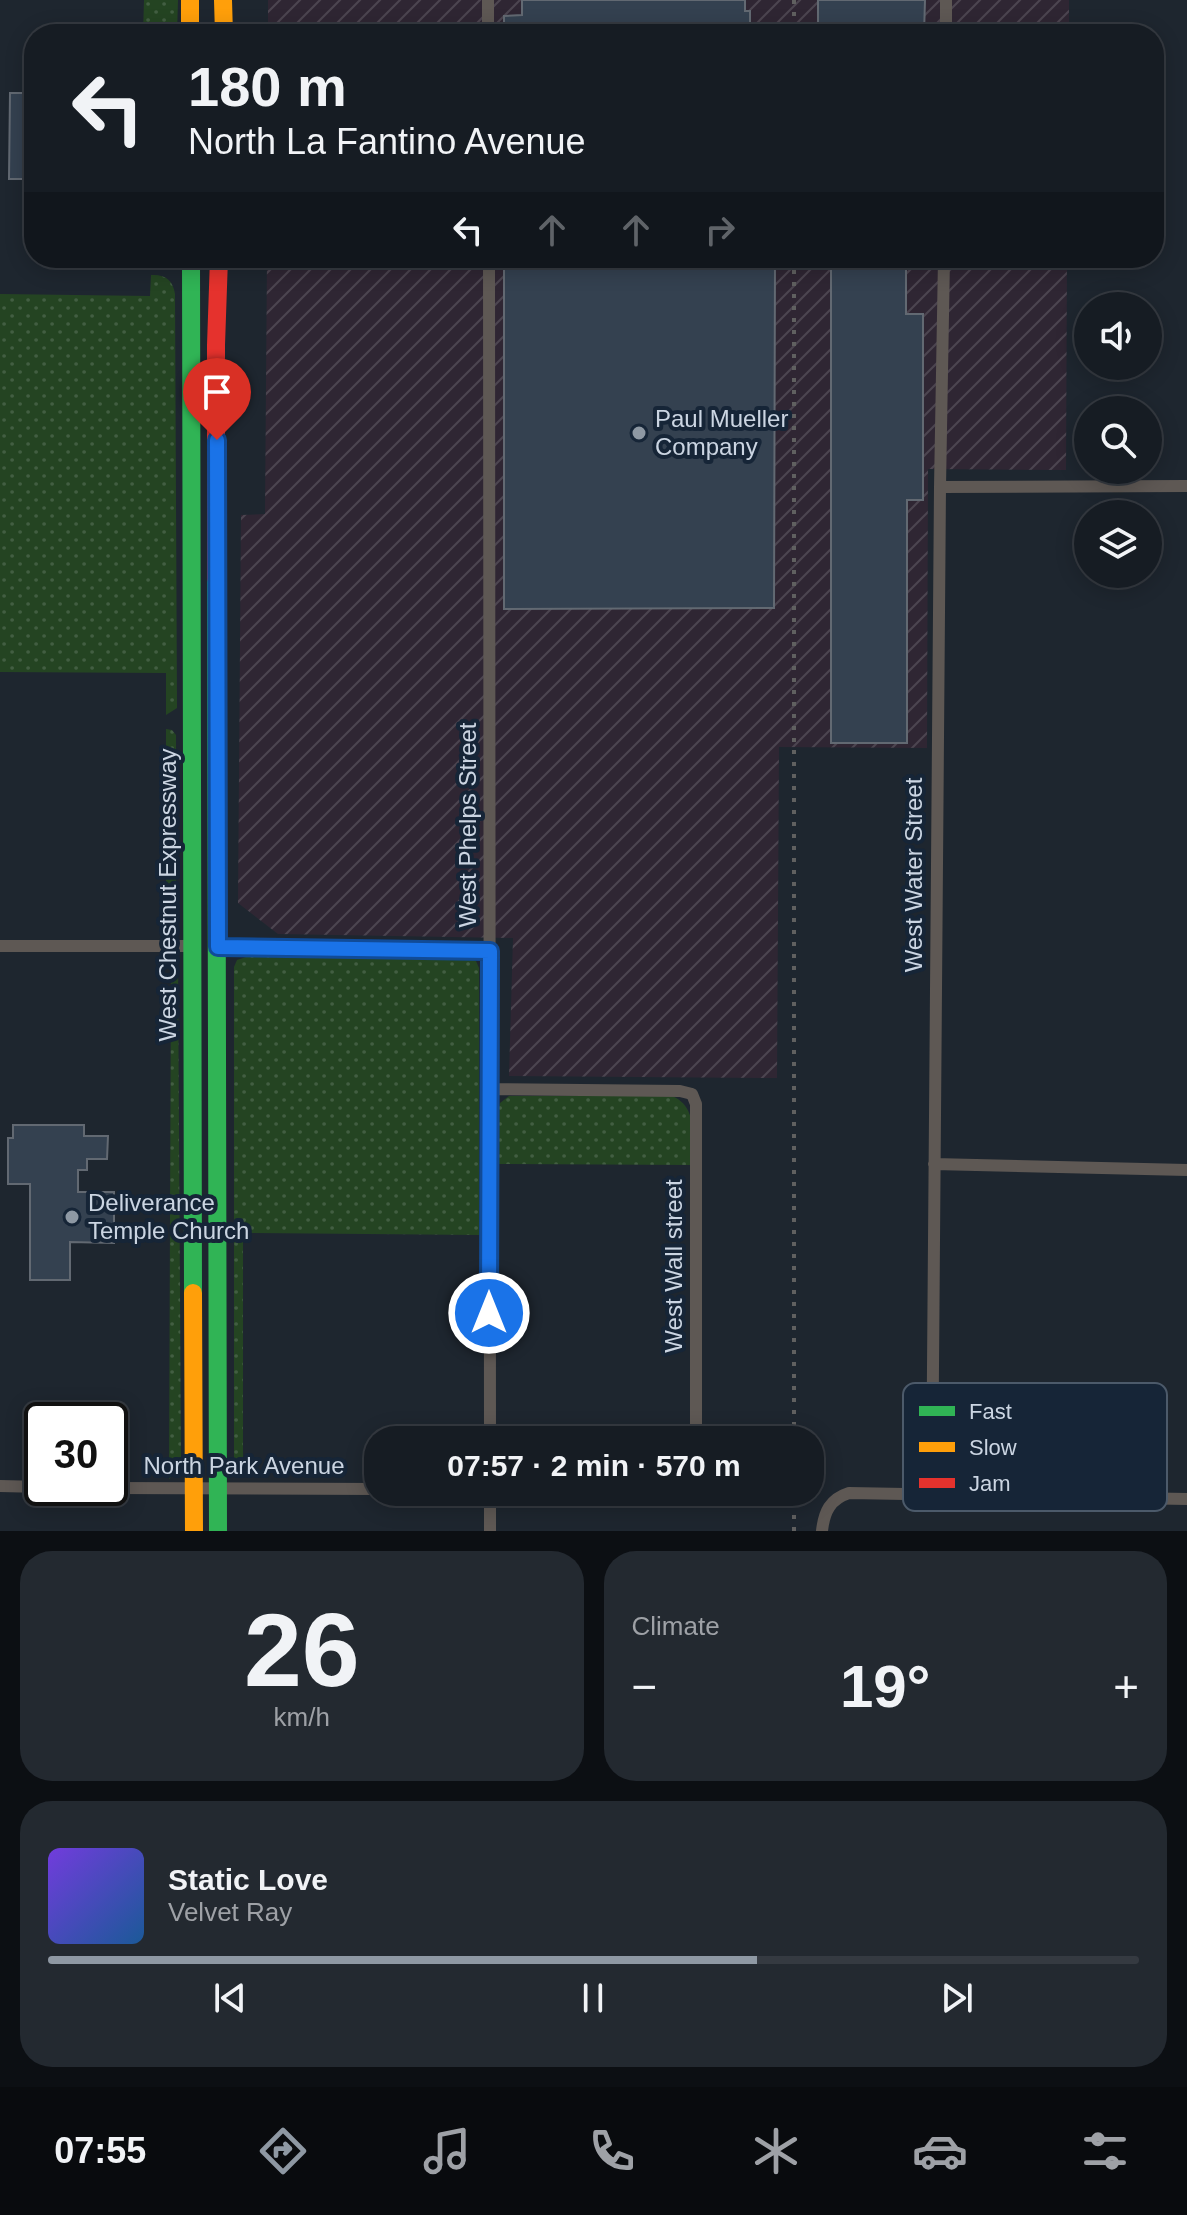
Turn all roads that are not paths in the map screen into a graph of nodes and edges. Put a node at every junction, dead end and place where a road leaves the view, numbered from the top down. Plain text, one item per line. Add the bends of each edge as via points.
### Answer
1 (190, 0) edge
2 (223, 0) edge
3 (488, 0) edge
4 (946, 0) edge
5 (190, 24) edge
6 (224, 24) edge
7 (488, 24) edge
8 (946, 24) edge
9 (191, 268) edge
10 (219, 268) edge
11 (489, 268) edge
12 (944, 268) edge
13 (1187, 486) edge
14 (940, 487) junction
15 (0, 946) edge
16 (192, 946) junction
17 (218, 947) junction
18 (490, 951) junction
19 (489, 1089) junction
20 (934, 1164) junction
21 (1187, 1170) edge
22 (933, 1383) edge
23 (490, 1426) edge
24 (696, 1426) edge
25 (0, 1486) edge
26 (24, 1487) edge
27 (128, 1488) edge
28 (194, 1488) junction
29 (218, 1489) junction
30 (364, 1489) edge
31 (903, 1493) edge
32 (1167, 1499) edge
33 (1187, 1499) edge
34 (490, 1506) edge
35 (194, 1531) edge
36 (218, 1531) edge
37 (490, 1531) edge
38 (822, 1531) edge

1 - 5 main road
2 - 6 main road
3 - 7 street
4 - 8 street
9 - 16 main road, West Chestnut Expressway
10 - 17 main road, West Chestnut Expressway
11 - 18 street, West Phelps Street
12 - 14 street, West Water Street
13 - 14 street
14 - 20 street, West Water Street
15 - 16 street
16 - 28 main road, West Chestnut Expressway
17 - 18 street
17 - 29 main road, West Chestnut Expressway
18 - 19 street, West Phelps Street
19 - 23 street, West Phelps Street
19 - 24 street, West Wall street via 692,1094
20 - 21 street
20 - 22 street, West Water Street
25 - 26 street
27 - 28 street, North Park Avenue
28 - 29 street, North Park Avenue
28 - 35 main road, West Chestnut Expressway
29 - 30 street, North Park Avenue
29 - 36 main road, West Chestnut Expressway
31 - 38 street via 839,1496 826,1510
32 - 33 street
34 - 37 street

